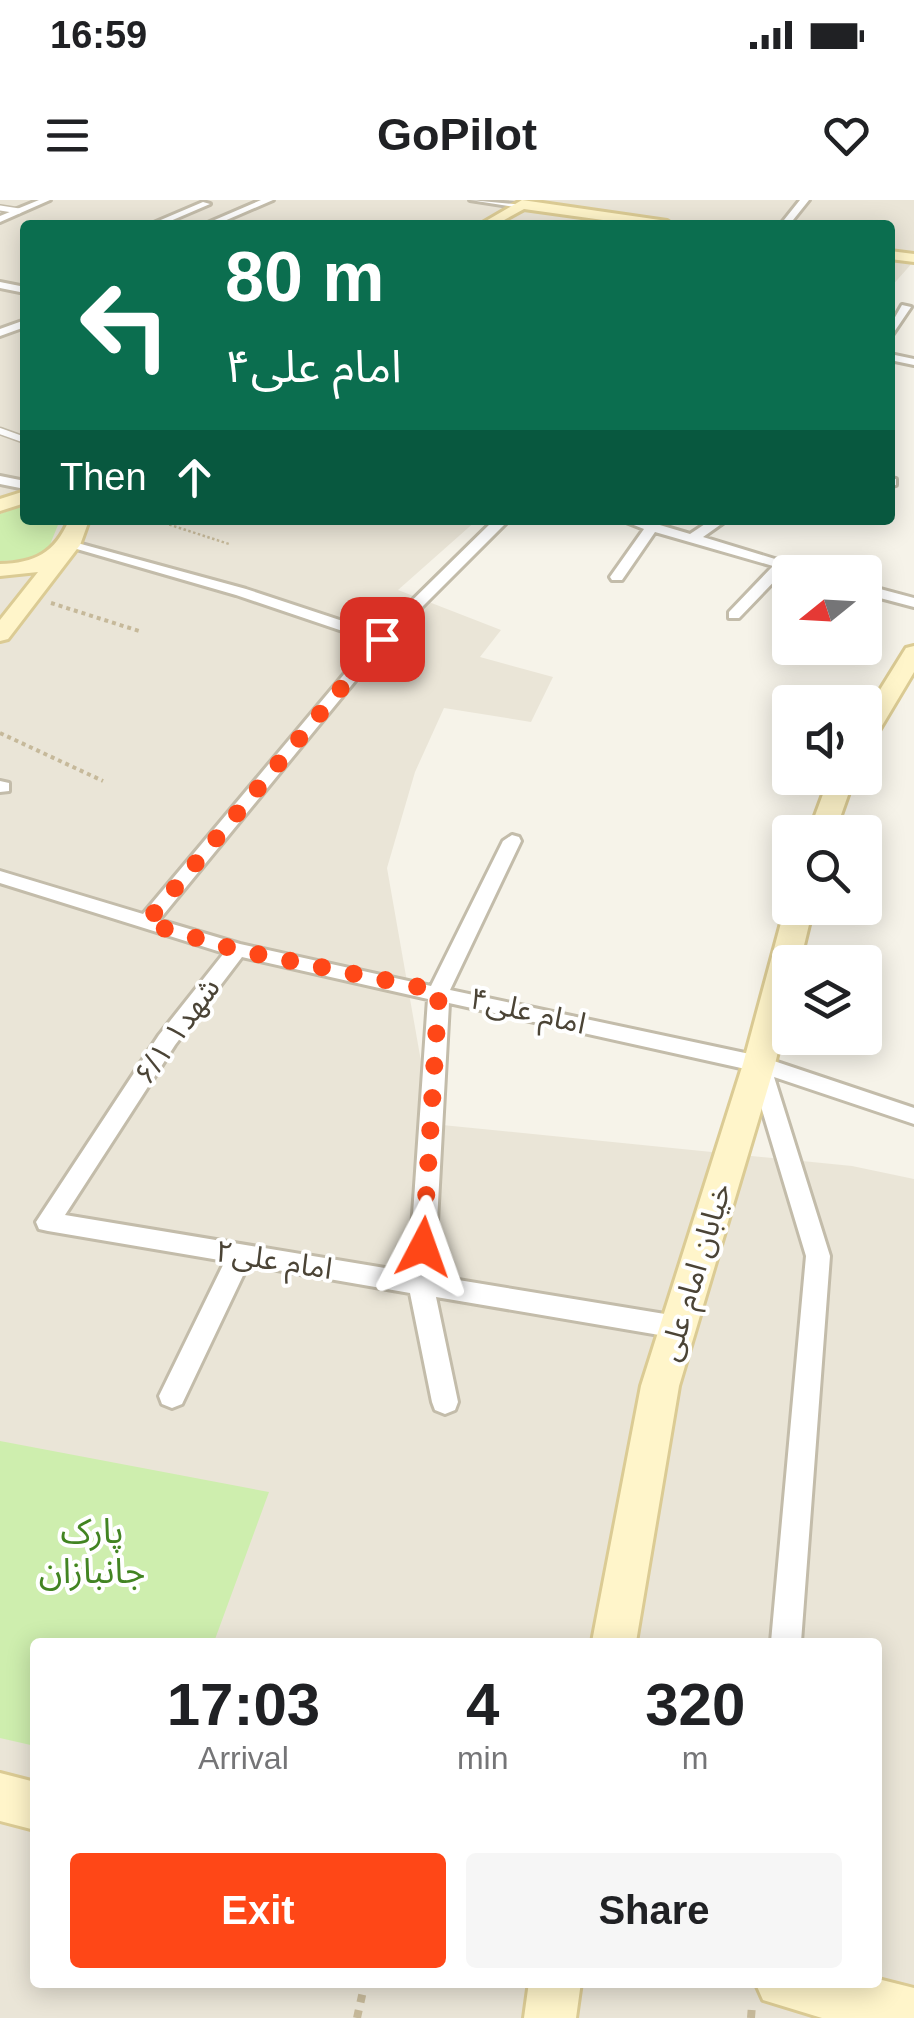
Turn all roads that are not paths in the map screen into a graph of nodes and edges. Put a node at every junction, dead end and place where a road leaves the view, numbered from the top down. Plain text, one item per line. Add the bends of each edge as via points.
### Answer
1 (46, 200) edge
2 (269, 200) edge
3 (474, 200) edge
4 (805, 200) edge
5 (526, 203) edge
6 (206, 204) dead end
7 (0, 208) edge
8 (19, 211) junction
9 (165, 220) edge
10 (219, 220) edge
11 (494, 220) edge
12 (635, 220) edge
13 (788, 220) edge
14 (0, 221) edge
15 (12, 225) dead end
16 (914, 296) edge
17 (895, 306) edge
18 (906, 308) junction
19 (895, 327) edge
20 (77, 525) edge
21 (497, 525) edge
22 (645, 525) edge
23 (712, 525) edge
24 (652, 527) junction
25 (693, 538) junction
26 (70, 545) junction
27 (772, 561) edge
28 (0, 570) edge
29 (772, 575) edge
30 (616, 577) dead end
31 (882, 594) edge
32 (0, 596) edge
33 (914, 603) edge
34 (734, 615) dead end
35 (3, 631) edge
36 (382, 639) junction
37 (914, 653) edge
38 (882, 706) edge
39 (512, 841) dead end
40 (0, 877) edge
41 (146, 923) junction
42 (796, 925) edge
43 (237, 950) junction
44 (439, 991) junction
45 (759, 1064) junction
46 (914, 1116) edge
47 (48, 1222) joint
48 (241, 1254) junction
49 (421, 1284) junction
50 (677, 1327) junction
51 (172, 1396) dead end
52 (445, 1402) dead end
53 (615, 1638) edge
54 (786, 1638) edge
55 (0, 1798) edge
56 (30, 1805) edge
57 (554, 1988) edge
58 (807, 1988) edge
59 (914, 2014) edge
60 (550, 2018) edge

1 - 8 street
2 - 10 street
3 - 5 street
4 - 13 street
5 - 11 street
5 - 12 street
6 - 9 street
7 - 8 lane
8 - 14 street
14 - 15 street
16 - 18 street
17 - 18 street
18 - 19 street
20 - 26 street
21 - 36 street
22 - 24 street
23 - 25 street
24 - 25 street
24 - 30 street
25 - 27 street
26 - 28 street via 44,564
26 - 35 street
26 - 36 street
29 - 34 street
31 - 33 street
32 - 35 street
36 - 41 street
37 - 38 street
39 - 44 street
40 - 41 street, شهد۱ ۶/۱
41 - 43 street, شهد۱ ۶/۱
42 - 45 street, خیابان امام علی
43 - 44 street, امام علی۴
43 - 47 street, شهد۱ ۶/۱ via 167,1040
44 - 45 street, امام علی۴
44 - 49 street
45 - 46 street, امام علی۴
45 - 50 street, خیابان امام علی
45 - 54 street via 818,1256
47 - 48 street, امام علی۲
48 - 49 street, امام علی۲
48 - 51 street
49 - 50 street, امام علی۲
49 - 52 street
50 - 53 street, خیابان امام علی via 660,1386
55 - 56 street
57 - 60 street
58 - 59 street

